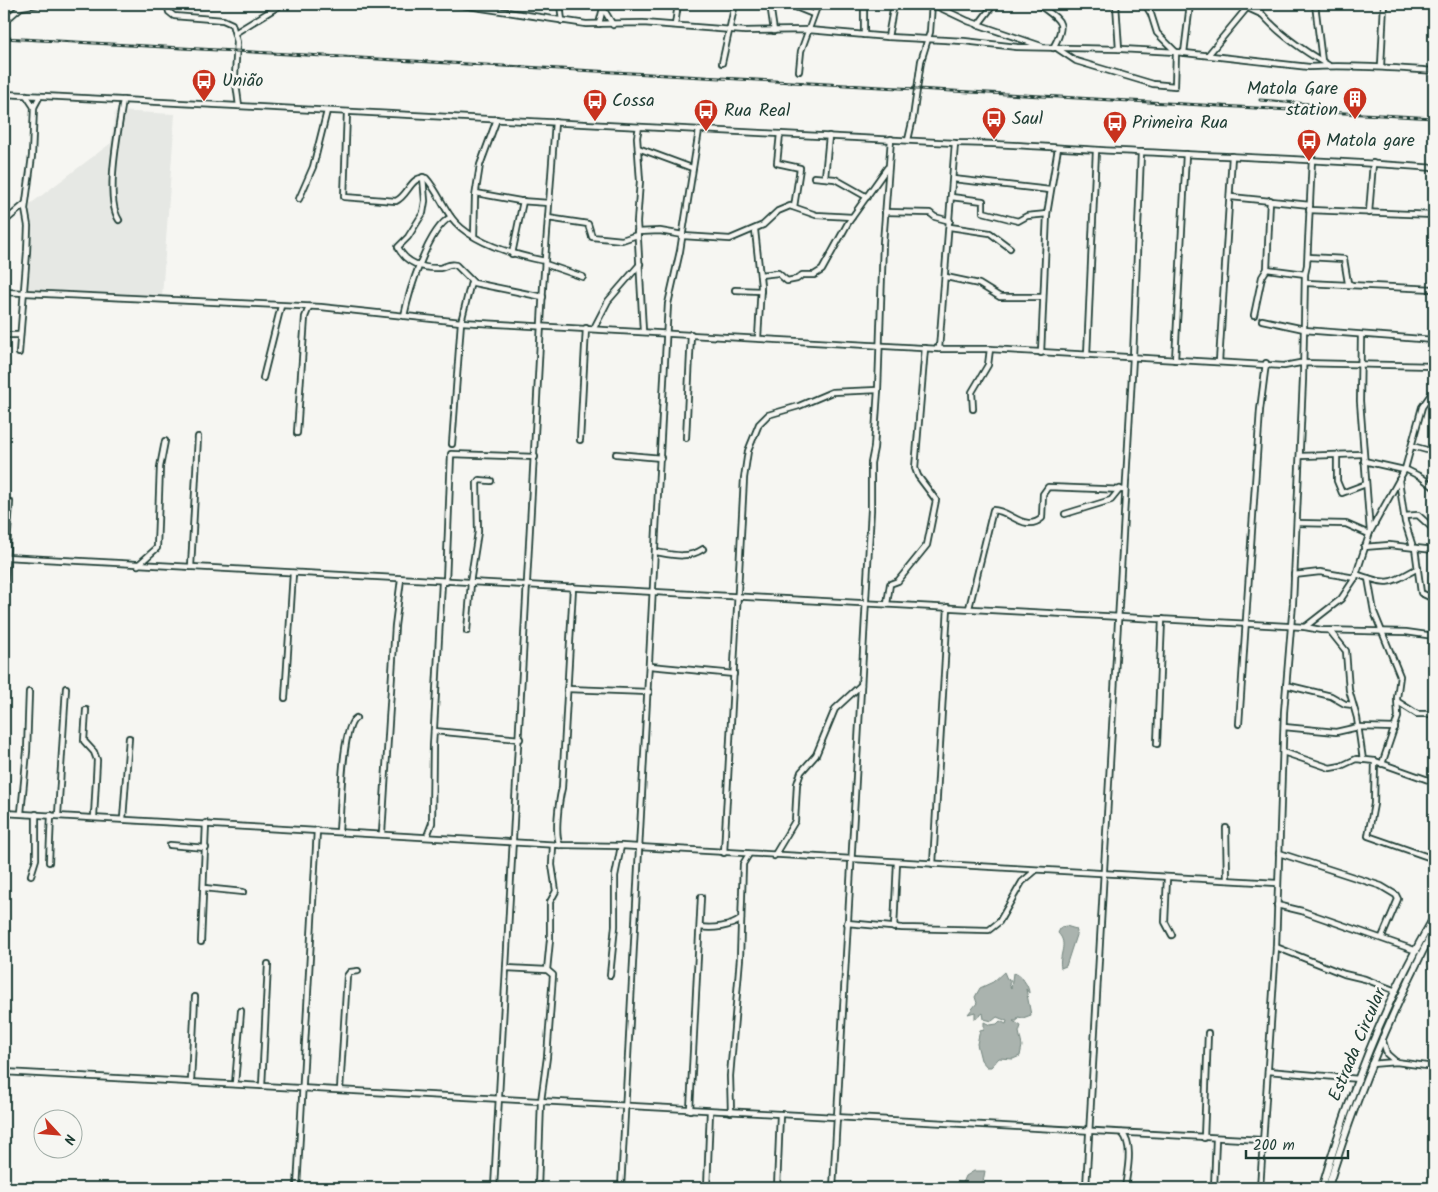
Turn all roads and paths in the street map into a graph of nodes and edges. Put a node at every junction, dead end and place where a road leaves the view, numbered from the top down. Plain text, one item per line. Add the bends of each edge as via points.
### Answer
1 (38, 4) edge
2 (167, 4) edge
3 (282, 4) edge
4 (455, 4) edge
5 (461, 4) edge
6 (560, 4) edge
7 (678, 4) edge
8 (735, 4) edge
9 (770, 4) edge
10 (788, 4) edge
11 (818, 4) edge
12 (864, 4) edge
13 (894, 4) edge
14 (932, 4) edge
15 (994, 4) edge
16 (1042, 4) edge
17 (1061, 4) edge
18 (1116, 4) edge
19 (1145, 4) edge
20 (1190, 4) edge
21 (1239, 4) edge
22 (1254, 4) edge
23 (1315, 4) edge
24 (1384, 4) edge
25 (486, 6) edge
26 (604, 6) edge
27 (1246, 9) junction
28 (814, 14) junction
29 (1261, 14) junction
30 (562, 21) junction
31 (4, 22) edge
32 (599, 24) junction
33 (613, 24) junction
34 (978, 24) junction
35 (675, 25) junction
36 (730, 29) junction
37 (810, 30) junction
38 (774, 31) junction
39 (235, 33) junction
40 (864, 35) junction
41 (888, 38) junction
42 (928, 38) junction
43 (1044, 47) junction
44 (1055, 48) junction
45 (1119, 49) junction
46 (1176, 52) junction
47 (1184, 53) junction
48 (1208, 55) junction
49 (722, 62) dead end
50 (1325, 63) junction
51 (1381, 66) junction
52 (799, 71) dead end
53 (1434, 71) edge
54 (5, 94) edge
55 (26, 95) junction
56 (40, 96) junction
57 (122, 100) junction
58 (239, 106) junction
59 (34, 107) junction
60 (327, 110) junction
61 (347, 112) junction
62 (4, 115) edge
63 (497, 119) junction
64 (555, 122) junction
65 (639, 127) junction
66 (699, 130) junction
67 (780, 134) junction
68 (829, 136) junction
69 (890, 139) junction
70 (908, 140) junction
71 (955, 143) junction
72 (638, 148) junction
73 (1058, 148) junction
74 (1096, 150) junction
75 (1140, 152) junction
76 (1186, 154) junction
77 (1232, 156) junction
78 (1312, 159) junction
79 (1373, 163) junction
80 (888, 167) junction
81 (692, 168) junction
82 (1434, 168) edge
83 (423, 177) junction
84 (814, 177) dead end
85 (825, 177) junction
86 (953, 179) junction
87 (1050, 190) junction
88 (476, 193) junction
89 (867, 197) junction
90 (951, 197) junction
91 (1231, 197) junction
92 (299, 199) dead end
93 (1270, 200) junction
94 (523, 201) junction
95 (549, 203) junction
96 (25, 204) junction
97 (1310, 207) junction
98 (794, 208) junction
99 (885, 212) junction
100 (1369, 213) junction
101 (1046, 214) junction
102 (1434, 215) edge
103 (451, 217) junction
104 (852, 217) junction
105 (548, 218) junction
106 (118, 220) dead end
107 (950, 221) junction
108 (4, 222) edge
109 (950, 227) junction
110 (755, 230) junction
111 (637, 234) junction
112 (474, 236) junction
113 (683, 236) junction
114 (1010, 248) dead end
115 (512, 254) junction
116 (1308, 257) junction
117 (545, 262) junction
118 (640, 264) junction
119 (420, 266) junction
120 (1267, 269) junction
121 (760, 274) junction
122 (1305, 274) junction
123 (583, 277) dead end
124 (946, 277) junction
125 (471, 282) junction
126 (1306, 283) junction
127 (1352, 285) junction
128 (1434, 289) edge
129 (736, 290) dead end
130 (761, 290) junction
131 (24, 291) junction
132 (4, 292) edge
133 (543, 297) junction
134 (1043, 297) junction
135 (281, 306) junction
136 (309, 307) junction
137 (1254, 315) dead end
138 (404, 316) junction
139 (1262, 320) dead end
140 (460, 322) junction
141 (542, 326) junction
142 (586, 328) junction
143 (594, 328) junction
144 (1304, 330) junction
145 (643, 331) junction
146 (667, 332) junction
147 (691, 334) junction
148 (4, 335) edge
149 (20, 335) junction
150 (1361, 336) junction
151 (758, 338) junction
152 (1434, 340) edge
153 (879, 345) junction
154 (925, 348) junction
155 (939, 348) junction
156 (990, 349) junction
157 (19, 353) dead end
158 (1041, 353) junction
159 (1087, 355) junction
160 (1133, 357) junction
161 (1175, 360) junction
162 (1219, 362) junction
163 (1266, 363) junction
164 (1304, 363) junction
165 (1360, 364) junction
166 (1434, 366) edge
167 (263, 378) dead end
168 (878, 390) junction
169 (1434, 390) edge
170 (973, 409) dead end
171 (297, 433) dead end
172 (198, 437) dead end
173 (686, 438) dead end
174 (580, 440) dead end
175 (165, 441) dead end
176 (452, 444) dead end
177 (1412, 446) junction
178 (1434, 452) edge
179 (616, 454) dead end
180 (1363, 454) junction
181 (1337, 455) junction
182 (1300, 456) junction
183 (535, 457) junction
184 (661, 458) junction
185 (1364, 461) junction
186 (1404, 469) junction
187 (1399, 480) junction
188 (491, 481) dead end
189 (1366, 484) junction
190 (1434, 487) edge
191 (1123, 490) junction
192 (10, 502) dead end
193 (1065, 514) dead end
194 (1404, 516) junction
195 (1434, 522) edge
196 (1297, 523) junction
197 (1370, 533) junction
198 (5, 546) edge
199 (1364, 547) junction
200 (704, 548) dead end
201 (1414, 548) junction
202 (1434, 550) edge
203 (656, 552) junction
204 (6, 557) junction
205 (138, 564) junction
206 (191, 567) junction
207 (1418, 568) junction
208 (293, 573) junction
209 (1294, 575) junction
210 (1356, 576) junction
211 (1368, 578) junction
212 (401, 579) junction
213 (444, 582) junction
214 (471, 582) junction
215 (528, 584) junction
216 (573, 587) junction
217 (654, 591) junction
218 (4, 593) edge
219 (738, 595) junction
220 (1433, 598) edge
221 (866, 603) junction
222 (887, 604) junction
223 (1434, 606) edge
224 (948, 607) junction
225 (969, 608) junction
226 (1118, 616) junction
227 (1162, 618) junction
228 (1246, 624) junction
229 (1291, 626) junction
230 (1305, 627) junction
231 (468, 631) dead end
232 (1330, 631) junction
233 (1383, 633) junction
234 (1434, 636) edge
235 (650, 666) junction
236 (734, 674) junction
237 (861, 685) junction
238 (1286, 685) junction
239 (66, 688) dead end
240 (567, 689) junction
241 (29, 692) dead end
242 (649, 692) junction
243 (285, 698) dead end
244 (1398, 702) junction
245 (1353, 705) junction
246 (86, 710) dead end
247 (1434, 714) edge
248 (356, 718) dead end
249 (1238, 724) dead end
250 (1358, 727) junction
251 (1284, 728) junction
252 (1395, 728) junction
253 (434, 731) junction
254 (129, 738) dead end
255 (520, 739) junction
256 (1157, 744) dead end
257 (1283, 752) junction
258 (1363, 760) junction
259 (1375, 761) junction
260 (1382, 764) junction
261 (1434, 782) edge
262 (4, 813) edge
263 (21, 813) junction
264 (36, 814) junction
265 (52, 815) junction
266 (58, 815) junction
267 (94, 817) junction
268 (123, 819) junction
269 (206, 823) junction
270 (1226, 828) dead end
271 (431, 829) junction
272 (317, 830) junction
273 (339, 831) junction
274 (382, 833) junction
275 (427, 836) junction
276 (436, 836) junction
277 (557, 839) junction
278 (514, 841) junction
279 (552, 844) junction
280 (170, 845) dead end
281 (560, 845) junction
282 (621, 846) junction
283 (640, 847) junction
284 (206, 848) junction
285 (724, 853) junction
286 (734, 853) junction
287 (1279, 853) junction
288 (749, 854) junction
289 (774, 856) junction
290 (1434, 858) edge
291 (851, 860) junction
292 (49, 862) dead end
293 (897, 862) junction
294 (743, 864) junction
295 (933, 864) junction
296 (1035, 870) junction
297 (31, 875) dead end
298 (1104, 875) junction
299 (1167, 878) junction
300 (1227, 880) junction
301 (1277, 882) junction
302 (204, 888) junction
303 (243, 892) dead end
304 (701, 897) dead end
305 (1277, 905) junction
306 (1434, 917) edge
307 (741, 919) junction
308 (847, 923) junction
309 (700, 927) junction
310 (894, 928) junction
311 (1434, 929) edge
312 (1172, 935) dead end
313 (1382, 938) junction
314 (201, 942) dead end
315 (1276, 947) junction
316 (1417, 951) junction
317 (268, 964) dead end
318 (506, 968) junction
319 (547, 970) junction
320 (358, 971) dead end
321 (610, 975) dead end
322 (1396, 991) junction
323 (195, 997) dead end
324 (241, 1011) dead end
325 (1208, 1033) dead end
326 (1382, 1037) junction
327 (1396, 1062) junction
328 (1371, 1064) junction
329 (1434, 1067) edge
330 (1268, 1071) junction
331 (4, 1072) edge
332 (1359, 1079) junction
333 (191, 1082) junction
334 (235, 1084) junction
335 (262, 1086) junction
336 (304, 1088) junction
337 (340, 1090) junction
338 (499, 1099) junction
339 (541, 1101) junction
340 (625, 1106) junction
341 (690, 1110) junction
342 (710, 1111) junction
343 (731, 1112) junction
344 (780, 1114) junction
345 (836, 1117) junction
346 (1088, 1131) junction
347 (1096, 1131) junction
348 (1122, 1133) junction
349 (1089, 1137) junction
350 (1204, 1138) junction
351 (1216, 1140) junction
352 (1262, 1140) junction
353 (296, 1188) edge
354 (494, 1188) edge
355 (538, 1188) edge
356 (621, 1188) edge
357 (707, 1188) edge
358 (777, 1188) edge
359 (834, 1188) edge
360 (1086, 1188) edge
361 (1125, 1188) edge
362 (1214, 1188) edge
363 (1260, 1188) edge
364 (1322, 1188) edge
365 (1328, 1188) edge

1 - 31 street via 21,7
2 - 39 street via 170,14 229,21
3 - 39 street
4 - 5 street
5 - 25 street
6 - 30 street
7 - 35 street
8 - 36 street
9 - 38 street
10 - 28 street
11 - 28 street
12 - 40 street
13 - 41 street
14 - 34 street
14 - 42 street
15 - 34 street
16 - 17 street
16 - 44 street via 1062,25
18 - 45 street
19 - 46 street via 1156,33
20 - 47 street
21 - 27 street
22 - 29 street
23 - 50 street
24 - 51 street
25 - 30 street
26 - 32 street
26 - 33 street
27 - 29 street
27 - 48 street
28 - 37 street
29 - 50 street
30 - 32 street
32 - 33 street
33 - 35 street
34 - 43 street
35 - 36 street
36 - 38 street
36 - 49 street
37 - 38 street
37 - 40 street
37 - 52 street via 801,52
39 - 58 street
40 - 41 street
41 - 42 street
42 - 43 street
42 - 70 street
43 - 44 street
44 - 45 street
44 - 46 street via 1076,61 1171,87 1176,85
45 - 46 street
46 - 47 street
47 - 48 street
48 - 50 street via 1309,67
50 - 51 street
51 - 53 street
54 - 55 street
54 - 62 street
55 - 56 street
55 - 59 street
56 - 57 street
56 - 59 street
57 - 58 street
57 - 106 street via 112,194
58 - 60 street
59 - 96 street via 32,156
60 - 61 street
60 - 92 street via 313,167
61 - 63 street
61 - 83 street via 343,197 396,201 405,195 412,182
63 - 64 street
63 - 88 street via 480,165
64 - 65 street
64 - 95 street
65 - 66 street
65 - 72 street
66 - 67 street
66 - 81 street
67 - 68 street
67 - 98 street via 777,163 800,168
68 - 69 street
68 - 85 street
69 - 70 street
69 - 80 street
70 - 71 street
71 - 73 street
71 - 86 street
72 - 81 street
72 - 111 street
73 - 74 street
73 - 87 street
74 - 75 street
74 - 159 street
75 - 76 street
75 - 160 street
76 - 77 street
76 - 161 street
77 - 78 street
77 - 91 street
78 - 79 street
78 - 97 street
79 - 82 street
79 - 100 street
80 - 89 street
80 - 99 street
81 - 113 street
83 - 103 street
83 - 119 street via 423,213 398,247 404,258
84 - 85 street
85 - 89 street
86 - 87 street
86 - 90 street
87 - 101 street
88 - 94 street
88 - 112 street
89 - 104 street
90 - 101 street via 983,201 983,212 1018,221 1027,216
90 - 107 street
91 - 93 street
91 - 162 street
93 - 97 street
93 - 120 street
94 - 95 street
94 - 115 street
95 - 105 street
96 - 108 street
96 - 131 street via 28,226
97 - 100 street
97 - 116 street
98 - 104 street via 816,215
98 - 110 street via 778,211
99 - 107 street via 930,213
99 - 153 street
100 - 102 street
101 - 134 street
103 - 112 street
103 - 119 street via 436,231
104 - 121 street via 818,274 786,280 778,273
105 - 111 street via 588,224 592,237 622,240
105 - 117 street
107 - 109 street
109 - 114 street via 990,233
109 - 124 street
110 - 113 street via 730,239
110 - 121 street
111 - 113 street via 660,232
111 - 118 street
112 - 115 street
113 - 146 street via 668,304
115 - 117 street
116 - 122 street
116 - 127 street via 1344,259 1348,283
117 - 123 street
117 - 133 street
118 - 143 street via 608,301
118 - 145 street
119 - 125 street via 456,265
119 - 138 street
120 - 122 street
120 - 137 street via 1262,277
121 - 130 street
122 - 126 street
124 - 134 street via 979,284 1000,297
124 - 155 street
125 - 133 street
125 - 140 street
126 - 127 street
126 - 144 street
127 - 128 street
129 - 130 street
130 - 151 street
131 - 132 street
131 - 135 street
131 - 149 street
133 - 141 street
134 - 158 street
135 - 136 street
135 - 167 street
136 - 138 street
136 - 171 street via 305,317
138 - 140 street
139 - 144 street
140 - 141 street
140 - 176 street
141 - 142 street
141 - 183 street
142 - 143 street
142 - 174 street
143 - 145 street
144 - 150 street
144 - 164 street
145 - 146 street
146 - 147 street
146 - 184 street
147 - 151 street
147 - 173 street
148 - 149 street
149 - 157 street
150 - 152 street
150 - 165 street
151 - 153 street
153 - 154 street
153 - 168 street
154 - 155 street
154 - 222 street via 915,468 936,500 928,546 898,581 890,584
155 - 156 street
156 - 158 street
156 - 170 street via 988,364 974,388
158 - 159 street
159 - 160 street
160 - 161 street
160 - 191 street
161 - 162 street
162 - 163 street
163 - 164 street via 1284,366
163 - 228 street
164 - 165 street
164 - 182 street
165 - 166 street
165 - 180 street
168 - 219 street via 832,392 768,415 759,424 745,461
168 - 221 street via 871,463
169 - 177 street via 1422,407
172 - 206 street
175 - 205 street via 160,467 158,542 154,551
177 - 178 street
177 - 186 street
179 - 184 street
180 - 181 street
180 - 185 street
181 - 182 street
181 - 189 street via 1337,481 1342,493
182 - 196 street
183 - 213 street via 451,454
183 - 215 street
184 - 203 street
185 - 186 street
185 - 189 street
186 - 187 street
186 - 190 street
187 - 194 street
187 - 197 street
188 - 214 street via 479,480 477,483 478,532
189 - 197 street
191 - 193 street via 1111,500
191 - 225 street via 1048,487 1043,494 1042,518 1035,522 1023,522 993,510
191 - 226 street
192 - 198 street
194 - 195 street via 1418,514 1430,526
194 - 201 street
196 - 197 street via 1346,524
196 - 209 street
197 - 199 street
198 - 204 street
199 - 201 street via 1390,545
199 - 210 street
200 - 203 street via 681,556
201 - 202 street
201 - 207 street
203 - 217 street
204 - 205 street
204 - 218 street
205 - 206 street
206 - 208 street
207 - 211 street via 1391,582
207 - 220 street via 1421,593
208 - 212 street
208 - 243 street
209 - 210 street via 1320,572
209 - 229 street
210 - 211 street
210 - 230 street via 1341,599
211 - 233 street via 1370,599
212 - 213 street
212 - 274 street
213 - 214 street
213 - 253 street
214 - 215 street
214 - 231 street
215 - 216 street
215 - 255 street
216 - 217 street
216 - 240 street
217 - 219 street
217 - 235 street
219 - 221 street
219 - 236 street
220 - 223 street
221 - 222 street
221 - 237 street
222 - 224 street
224 - 225 street
224 - 295 street
225 - 226 street
226 - 227 street
226 - 298 street
227 - 228 street
227 - 256 street
228 - 229 street
228 - 249 street
229 - 230 street
229 - 238 street
230 - 232 street
232 - 233 street
232 - 245 street via 1346,651
233 - 234 street
233 - 244 street via 1400,676
235 - 236 street
235 - 242 street
236 - 285 street
237 - 289 street via 835,709 816,756 801,772 797,784 795,821
237 - 291 street
238 - 245 street
238 - 251 street
239 - 266 street
240 - 242 street
240 - 277 street
241 - 263 street
242 - 283 street
244 - 247 street via 1417,714
244 - 252 street
245 - 250 street
246 - 267 street via 84,741 97,760
248 - 273 street via 351,721 345,746
250 - 251 street via 1336,732
250 - 252 street
250 - 258 street
251 - 257 street
252 - 260 street
253 - 255 street
253 - 271 street
254 - 268 street
255 - 278 street
257 - 258 street via 1330,768
257 - 287 street
258 - 259 street
259 - 260 street
259 - 290 street via 1374,804 1368,836
260 - 261 street
262 - 263 street
263 - 264 street
264 - 265 street
264 - 297 street via 36,859
265 - 266 street
265 - 292 street
266 - 267 street
267 - 268 street
268 - 269 street
269 - 272 street
269 - 284 street
270 - 300 street
271 - 275 street
271 - 276 street
272 - 273 street
272 - 336 street
273 - 274 street
274 - 275 street
275 - 276 street
276 - 278 street
277 - 279 street
277 - 281 street
278 - 279 street
278 - 318 street
279 - 281 street
279 - 319 street via 556,891 550,902
280 - 284 street
281 - 282 street
282 - 283 street
282 - 321 street via 615,876 615,926
283 - 285 street
283 - 340 street
284 - 302 street
285 - 286 street
286 - 288 street
286 - 294 street
287 - 301 street
287 - 313 street via 1377,885 1396,895 1398,899
288 - 289 street
288 - 294 street
289 - 291 street
291 - 293 street
291 - 308 street
293 - 295 street
293 - 310 street
294 - 307 street
295 - 296 street
296 - 298 street via 1092,871
296 - 310 street via 1022,882 999,922 989,930
298 - 299 street
298 - 346 street
299 - 300 street
299 - 312 street via 1165,922
300 - 301 street
301 - 305 street
302 - 303 street
302 - 314 street
304 - 309 street
305 - 313 street
305 - 315 street
306 - 316 main road, Estrada Circular
307 - 309 street via 711,928
307 - 343 street via 730,1076
308 - 310 street
308 - 345 street
309 - 341 street
311 - 326 main road, Estrada Circular
313 - 316 street
315 - 322 street
315 - 330 street
316 - 322 main road, Estrada Circular
317 - 335 street
318 - 319 street
318 - 338 street
319 - 339 street via 553,975
320 - 337 street via 347,976
322 - 332 main road, Estrada Circular
323 - 333 street
324 - 334 street
325 - 350 street
326 - 327 street via 1387,1054
326 - 328 main road, Estrada Circular
327 - 328 street
327 - 329 street
328 - 365 main road, Estrada Circular
330 - 332 street
330 - 352 street
331 - 333 street
332 - 364 main road, Estrada Circular
333 - 334 street
334 - 335 street
335 - 336 street
336 - 337 street
336 - 353 street
337 - 338 street
338 - 339 street
338 - 354 street
339 - 340 street
339 - 355 street
340 - 341 street
340 - 356 street
341 - 342 street
342 - 343 street
342 - 357 street
343 - 344 street
344 - 345 street
344 - 358 street
345 - 346 street
345 - 359 street
346 - 347 street
346 - 349 street
347 - 348 street
347 - 349 street
348 - 350 street
348 - 361 street via 1127,1139
349 - 360 street
350 - 351 street
351 - 352 street
351 - 362 street
352 - 363 street

